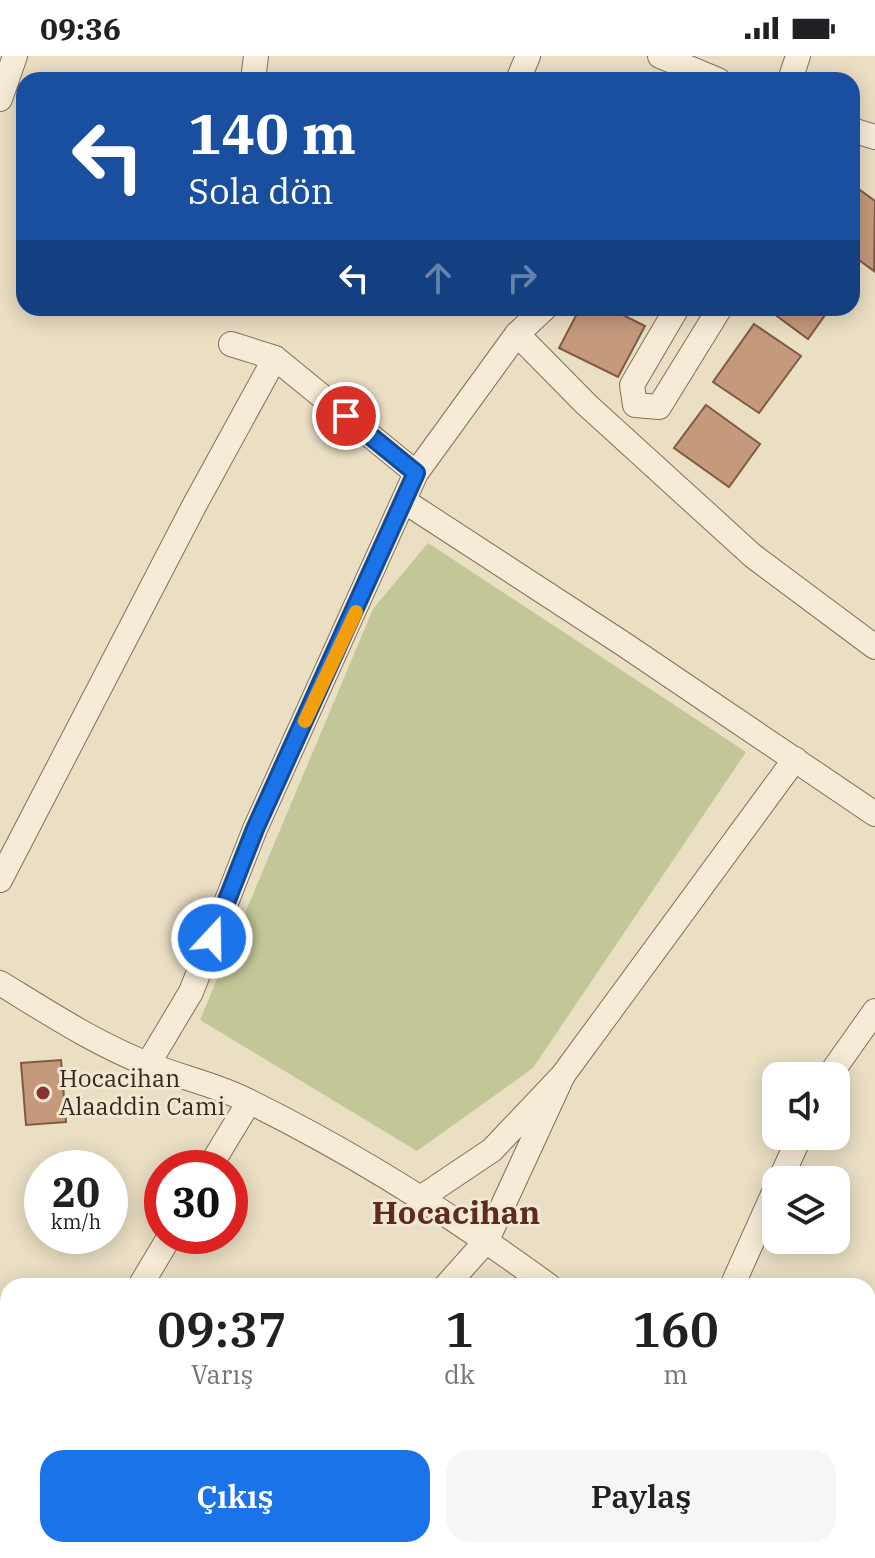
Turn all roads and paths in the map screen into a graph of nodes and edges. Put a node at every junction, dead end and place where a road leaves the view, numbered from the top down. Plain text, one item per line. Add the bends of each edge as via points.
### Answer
1 (15, 56) edge
2 (669, 66) edge
3 (690, 72) edge
4 (0, 99) edge
5 (536, 316) edge
6 (672, 316) edge
7 (715, 316) edge
8 (517, 334) junction
9 (231, 344) dead end
10 (275, 358) junction
11 (635, 405) junction
12 (616, 432) junction
13 (416, 473) junction
14 (404, 501) junction
15 (875, 647) edge
16 (795, 759) junction
17 (875, 814) edge
18 (0, 880) edge
19 (0, 983) edge
20 (875, 1011) edge
21 (839, 1062) edge
22 (148, 1064) junction
23 (563, 1075) junction
24 (249, 1102) junction
25 (220, 1150) edge
26 (422, 1197) junction
27 (762, 1219) edge
28 (487, 1240) junction
29 (159, 1254) edge
30 (145, 1278) edge
31 (453, 1278) edge
32 (538, 1278) edge
33 (736, 1278) edge

1 - 4 street
2 - 3 street
5 - 8 street
6 - 11 street via 632,385
7 - 11 street via 659,407
8 - 12 street
8 - 13 street
9 - 10 street
10 - 13 street
10 - 18 street
11 - 12 street
12 - 15 street via 753,556
13 - 14 street
14 - 16 street
14 - 22 street via 255,829 191,992
16 - 17 street
16 - 23 street
19 - 22 street via 83,1034
20 - 21 street
22 - 24 street
23 - 26 street via 492,1150
23 - 28 street
24 - 25 street
24 - 26 street
26 - 28 street
27 - 33 street
28 - 31 street
28 - 32 street
29 - 30 street

